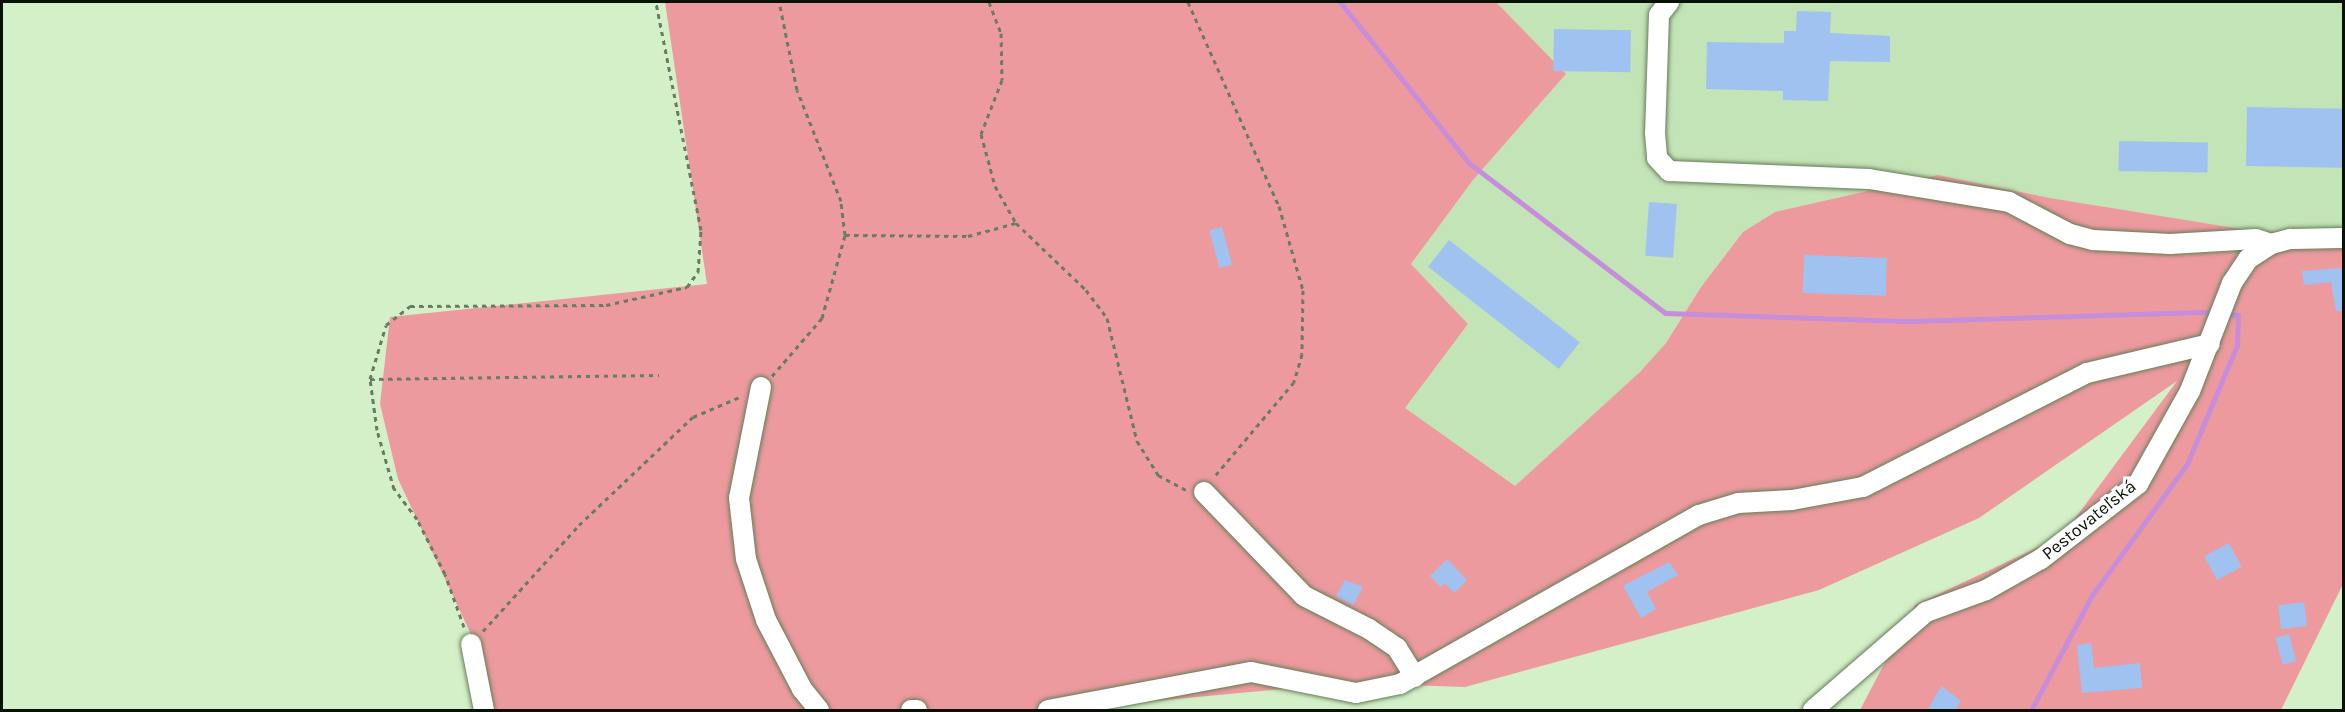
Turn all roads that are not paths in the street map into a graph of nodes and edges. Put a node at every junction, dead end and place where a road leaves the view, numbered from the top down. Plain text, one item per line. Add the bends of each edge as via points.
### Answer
1 (1669, 2) edge
2 (2343, 238) edge
3 (2271, 244) junction
4 (2210, 344) junction
5 (760, 387) road end
6 (1204, 492) road end
7 (471, 644) road end
8 (1415, 677) junction
9 (484, 711) edge
10 (819, 711) edge
11 (910, 711) edge
12 (917, 711) edge
13 (1048, 711) edge
14 (1813, 711) edge

1 - 3 street via 1659,15 1655,133 1657,158 1669,171 1869,179 2009,202 2070,234 2093,240 2170,244 2256,239
2 - 3 street via 2304,237
3 - 4 street, Pestovateľská via 2239,269
4 - 8 street via 2087,373 1863,487 1792,500 1738,503 1699,515
4 - 14 street, Pestovateľská via 2190,391 2138,484 2042,559 1986,590 1926,612
5 - 10 street via 739,498 746,560 765,620 802,689
6 - 8 street via 1304,596 1397,648
7 - 9 street
8 - 13 street via 1369,693 1356,693 1251,672
11 - 12 street

